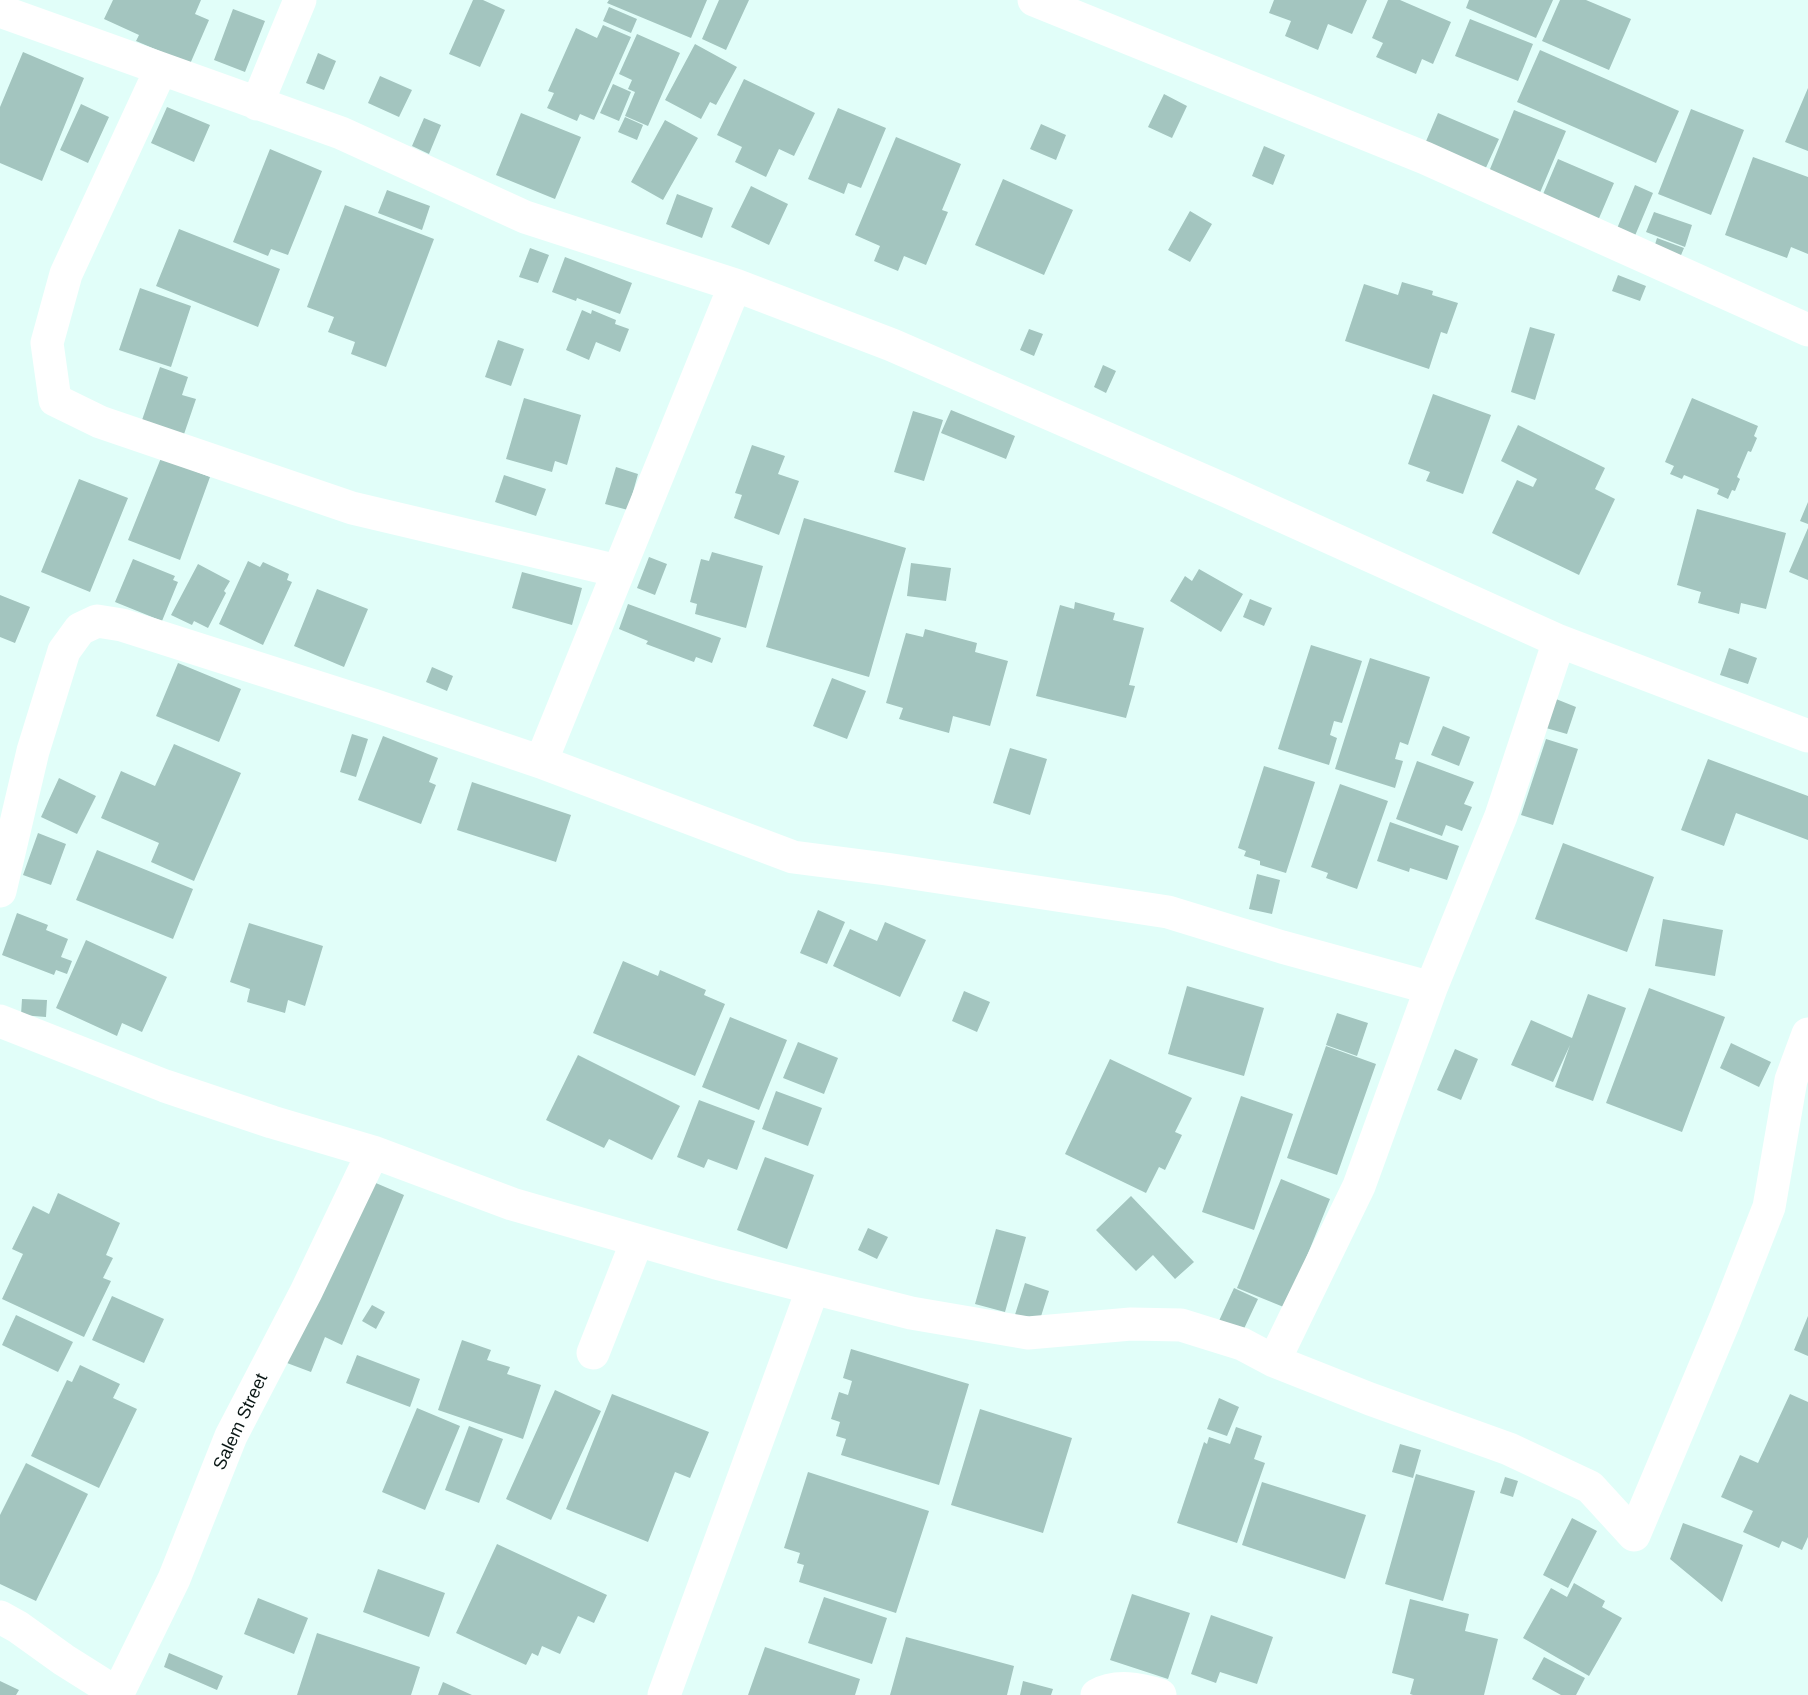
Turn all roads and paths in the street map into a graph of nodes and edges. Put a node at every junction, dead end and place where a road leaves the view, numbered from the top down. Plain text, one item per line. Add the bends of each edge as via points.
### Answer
1 (300, 0) edge
2 (1034, 0) edge
3 (0, 11) edge
4 (161, 69) junction
5 (257, 104) junction
6 (735, 285) junction
7 (1808, 330) edge
8 (618, 571) junction
9 (1559, 641) junction
10 (1808, 736) edge
11 (541, 762) junction
12 (0, 891) edge
13 (1431, 988) junction
14 (0, 1021) edge
15 (1808, 1034) edge
16 (373, 1152) junction
17 (637, 1241) junction
18 (813, 1288) junction
19 (593, 1353) dead end
20 (1274, 1360) junction
21 (0, 1617) edge
22 (118, 1694) edge
23 (664, 1695) edge
24 (1097, 1695) edge
25 (1160, 1695) edge

1 - 5 street
2 - 7 street via 1425,158
3 - 4 street
4 - 5 street
4 - 8 street via 66,274 46,343 55,400 100,422 352,508
5 - 6 street via 341,133 525,217
6 - 8 street
6 - 9 street via 892,345
8 - 11 street
9 - 10 street
9 - 13 street via 1501,816
11 - 12 street via 132,628 97,621 80,629 64,651 33,751
11 - 13 street via 793,857 1168,912
13 - 20 street via 1359,1186
14 - 16 street via 165,1086
15 - 20 street via 1791,1080 1769,1207 1634,1535 1590,1487 1509,1449
16 - 17 street via 512,1204
16 - 22 street, Salem Street via 231,1436 174,1579
17 - 18 street
17 - 19 street
18 - 20 street via 911,1313 1028,1333 1131,1324 1181,1325 1242,1344
18 - 23 street
21 - 22 street
24 - 25 street via 1105,1690 1138,1688

